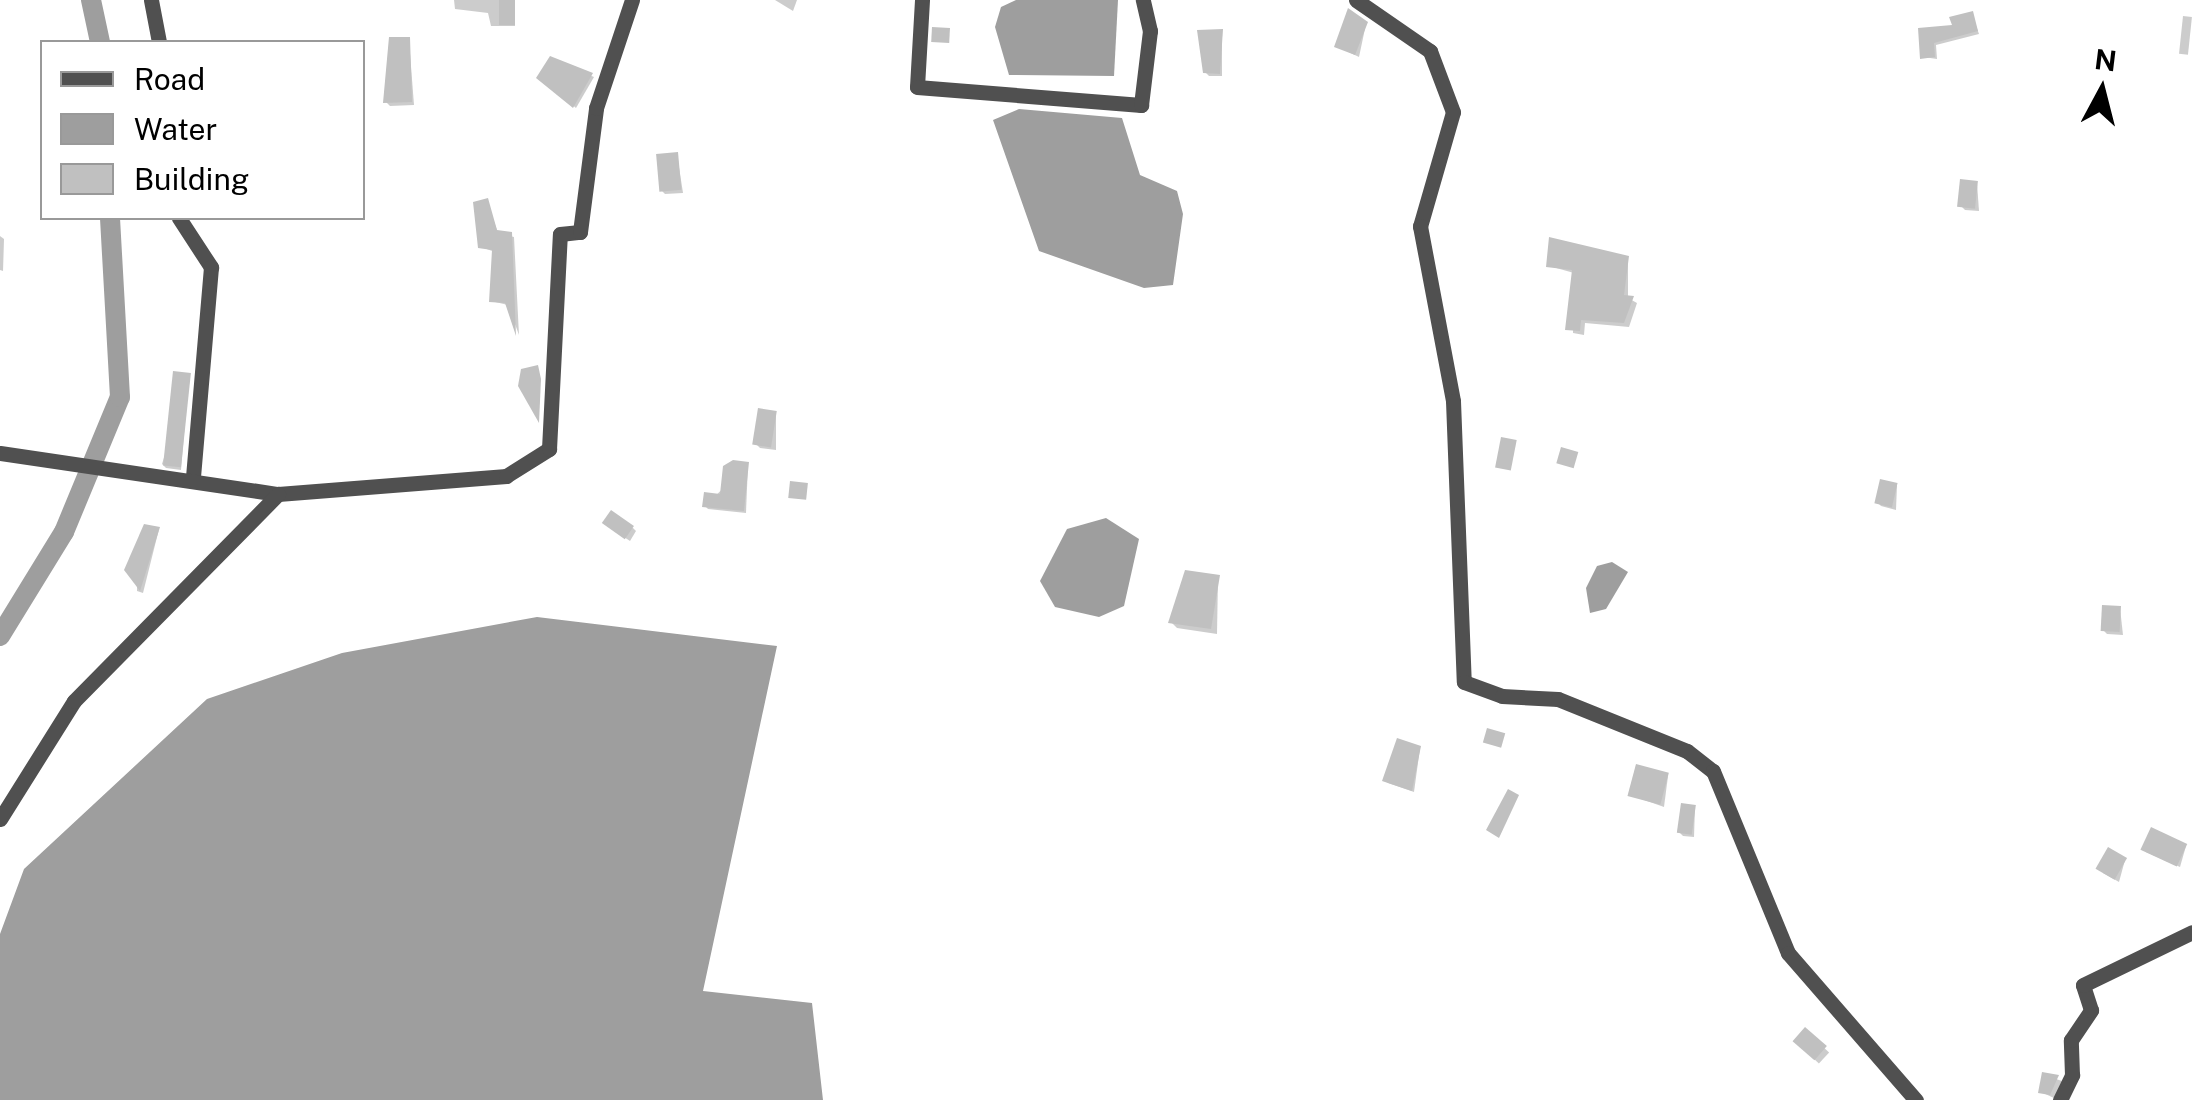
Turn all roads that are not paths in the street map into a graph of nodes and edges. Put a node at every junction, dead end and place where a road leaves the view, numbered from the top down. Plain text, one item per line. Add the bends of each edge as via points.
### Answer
1 (150, 0) edge
2 (632, 0) edge
3 (922, 0) edge
4 (1143, 0) edge
5 (1359, 1) edge
6 (159, 40) edge
7 (180, 220) edge
8 (0, 453) edge
9 (192, 477) junction
10 (278, 494) junction
11 (0, 819) edge
12 (2192, 932) edge
13 (1916, 1100) edge
14 (2060, 1100) edge

1 - 6 street
2 - 10 street via 596,108 580,232 560,234 550,449 506,476
3 - 4 street via 917,86 1141,105 1150,31
5 - 13 street via 1430,51 1453,112 1420,226 1453,400 1464,682 1502,696 1558,700 1687,751 1714,771 1788,953
7 - 9 street via 211,267
8 - 9 street
9 - 10 street
10 - 11 street via 74,700
12 - 14 street via 2083,986 2091,1010 2071,1040 2072,1074

